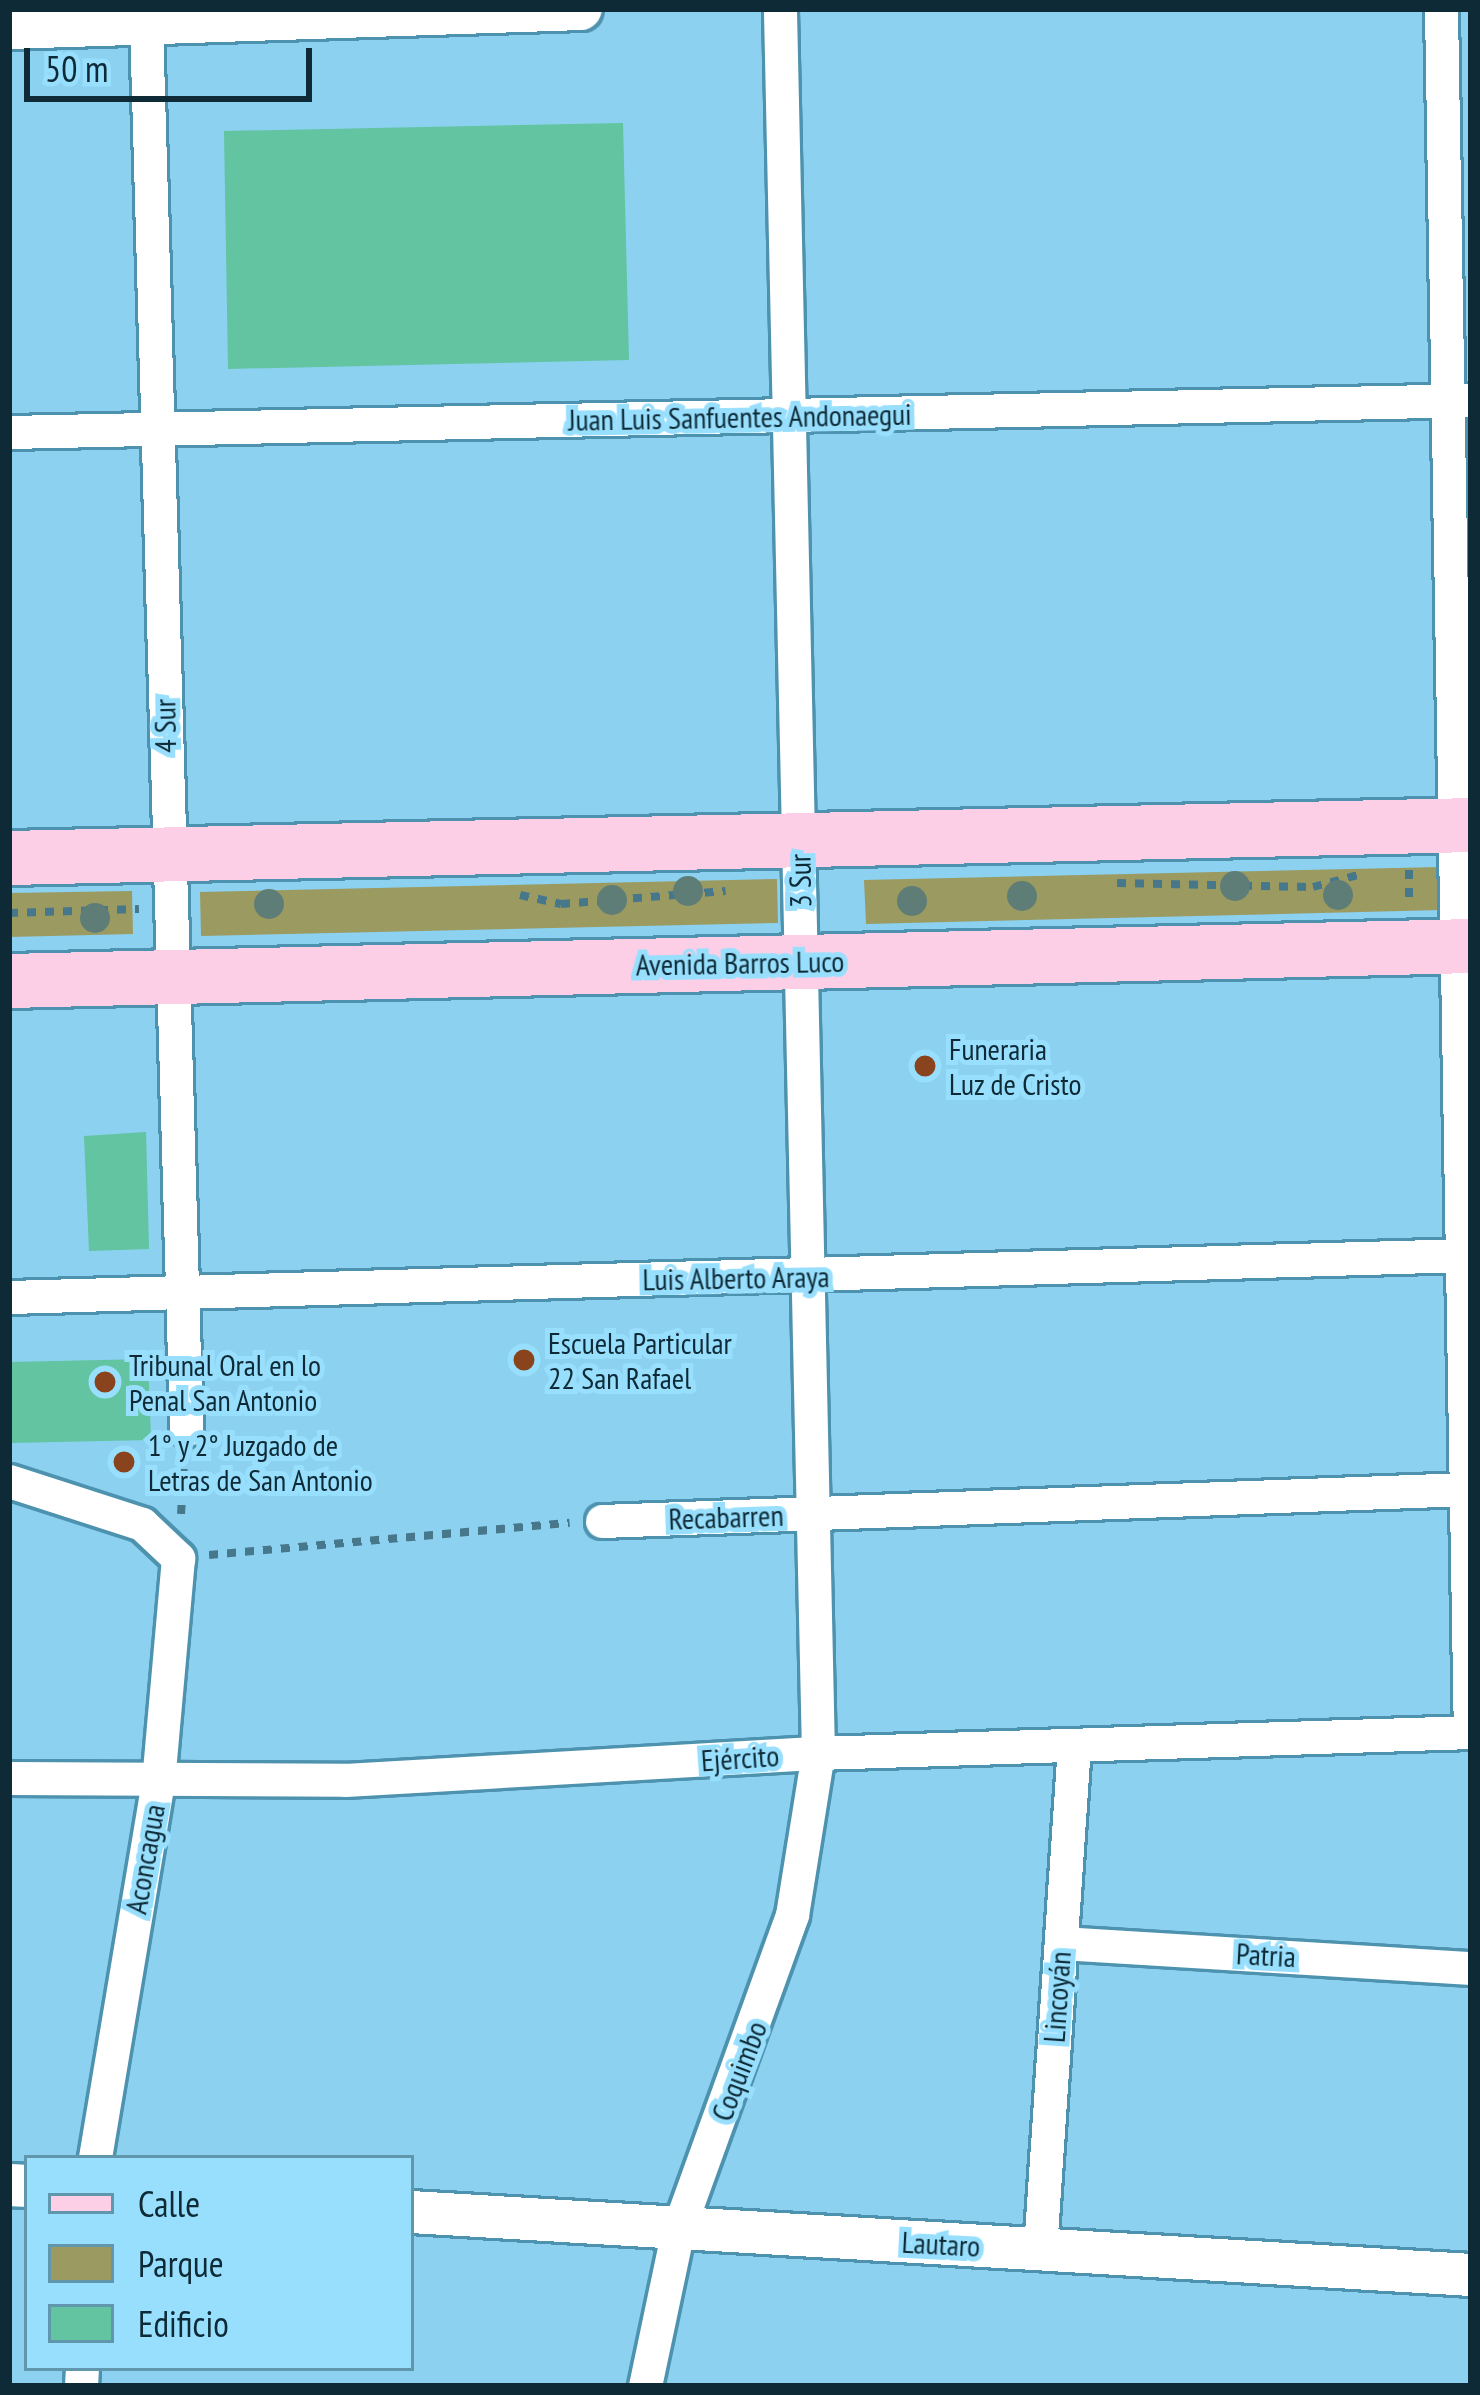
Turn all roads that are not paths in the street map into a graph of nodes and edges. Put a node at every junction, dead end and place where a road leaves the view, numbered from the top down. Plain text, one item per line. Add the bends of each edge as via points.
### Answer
1 (581, 9) edge
2 (780, 9) edge
3 (1441, 9) edge
4 (146, 23) junction
5 (9, 28) edge
6 (1460, 400) edge
7 (793, 416) junction
8 (157, 428) junction
9 (9, 432) edge
10 (1463, 825) edge
11 (800, 840) junction
12 (168, 854) junction
13 (9, 858) edge
14 (1464, 946) edge
15 (801, 962) junction
16 (171, 977) junction
17 (9, 981) edge
18 (1462, 1255) junction
19 (804, 1276) junction
20 (179, 1291) junction
21 (9, 1297) edge
22 (1468, 1371) edge
23 (186, 1429) road end
24 (9, 1481) edge
25 (1466, 1489) junction
26 (808, 1514) junction
27 (602, 1521) road end
28 (1471, 1732) edge
29 (1074, 1745) junction
30 (818, 1753) junction
31 (9, 1778) edge
32 (158, 1781) junction
33 (1061, 1943) junction
34 (1471, 1968) edge
35 (96, 2155) edge
36 (414, 2212) edge
37 (678, 2230) junction
38 (1040, 2248) junction
39 (1471, 2276) edge
40 (645, 2386) edge

1 - 4 street
2 - 7 street, 3 Sur
3 - 6 street
4 - 5 street
4 - 8 street, 4 Sur
6 - 7 street, Juan Luis Sanfuentes Andonaegui
6 - 10 street
7 - 8 street, Juan Luis Sanfuentes Andonaegui
7 - 11 street, 3 Sur
8 - 9 street, Juan Luis Sanfuentes Andonaegui
8 - 12 street, 4 Sur
10 - 11 main road
10 - 14 street
11 - 12 main road
11 - 15 street, 3 Sur
12 - 13 main road
12 - 16 street, 4 Sur
14 - 15 main road, Avenida Barros Luco
14 - 18 street
15 - 16 main road, Avenida Barros Luco
15 - 19 street, 3 Sur
16 - 17 main road, Avenida Barros Luco
16 - 20 street, 4 Sur
18 - 19 street, Luis Alberto Araya
18 - 22 street
19 - 20 street, Luis Alberto Araya
19 - 26 street, 3 Sur
20 - 21 street, Luis Alberto Araya
20 - 23 street, 4 Sur
22 - 25 street
24 - 32 street, Aconcagua via 142,1524 178,1558
25 - 26 street, Recabarren
25 - 28 street
26 - 27 street, Recabarren
26 - 30 street, 3 Sur
28 - 29 street, Ejército
29 - 30 street, Ejército
29 - 33 street, Lincoyán
30 - 32 street, Ejército via 423,1778
30 - 37 street, Coquimbo via 778,1965
31 - 32 street, Ejército
32 - 35 street, Aconcagua
33 - 34 street, Patria
33 - 38 street, Lincoyán
36 - 37 street, Lautaro
37 - 38 street, Lautaro
37 - 40 street, Coquimbo
38 - 39 street, Lautaro

